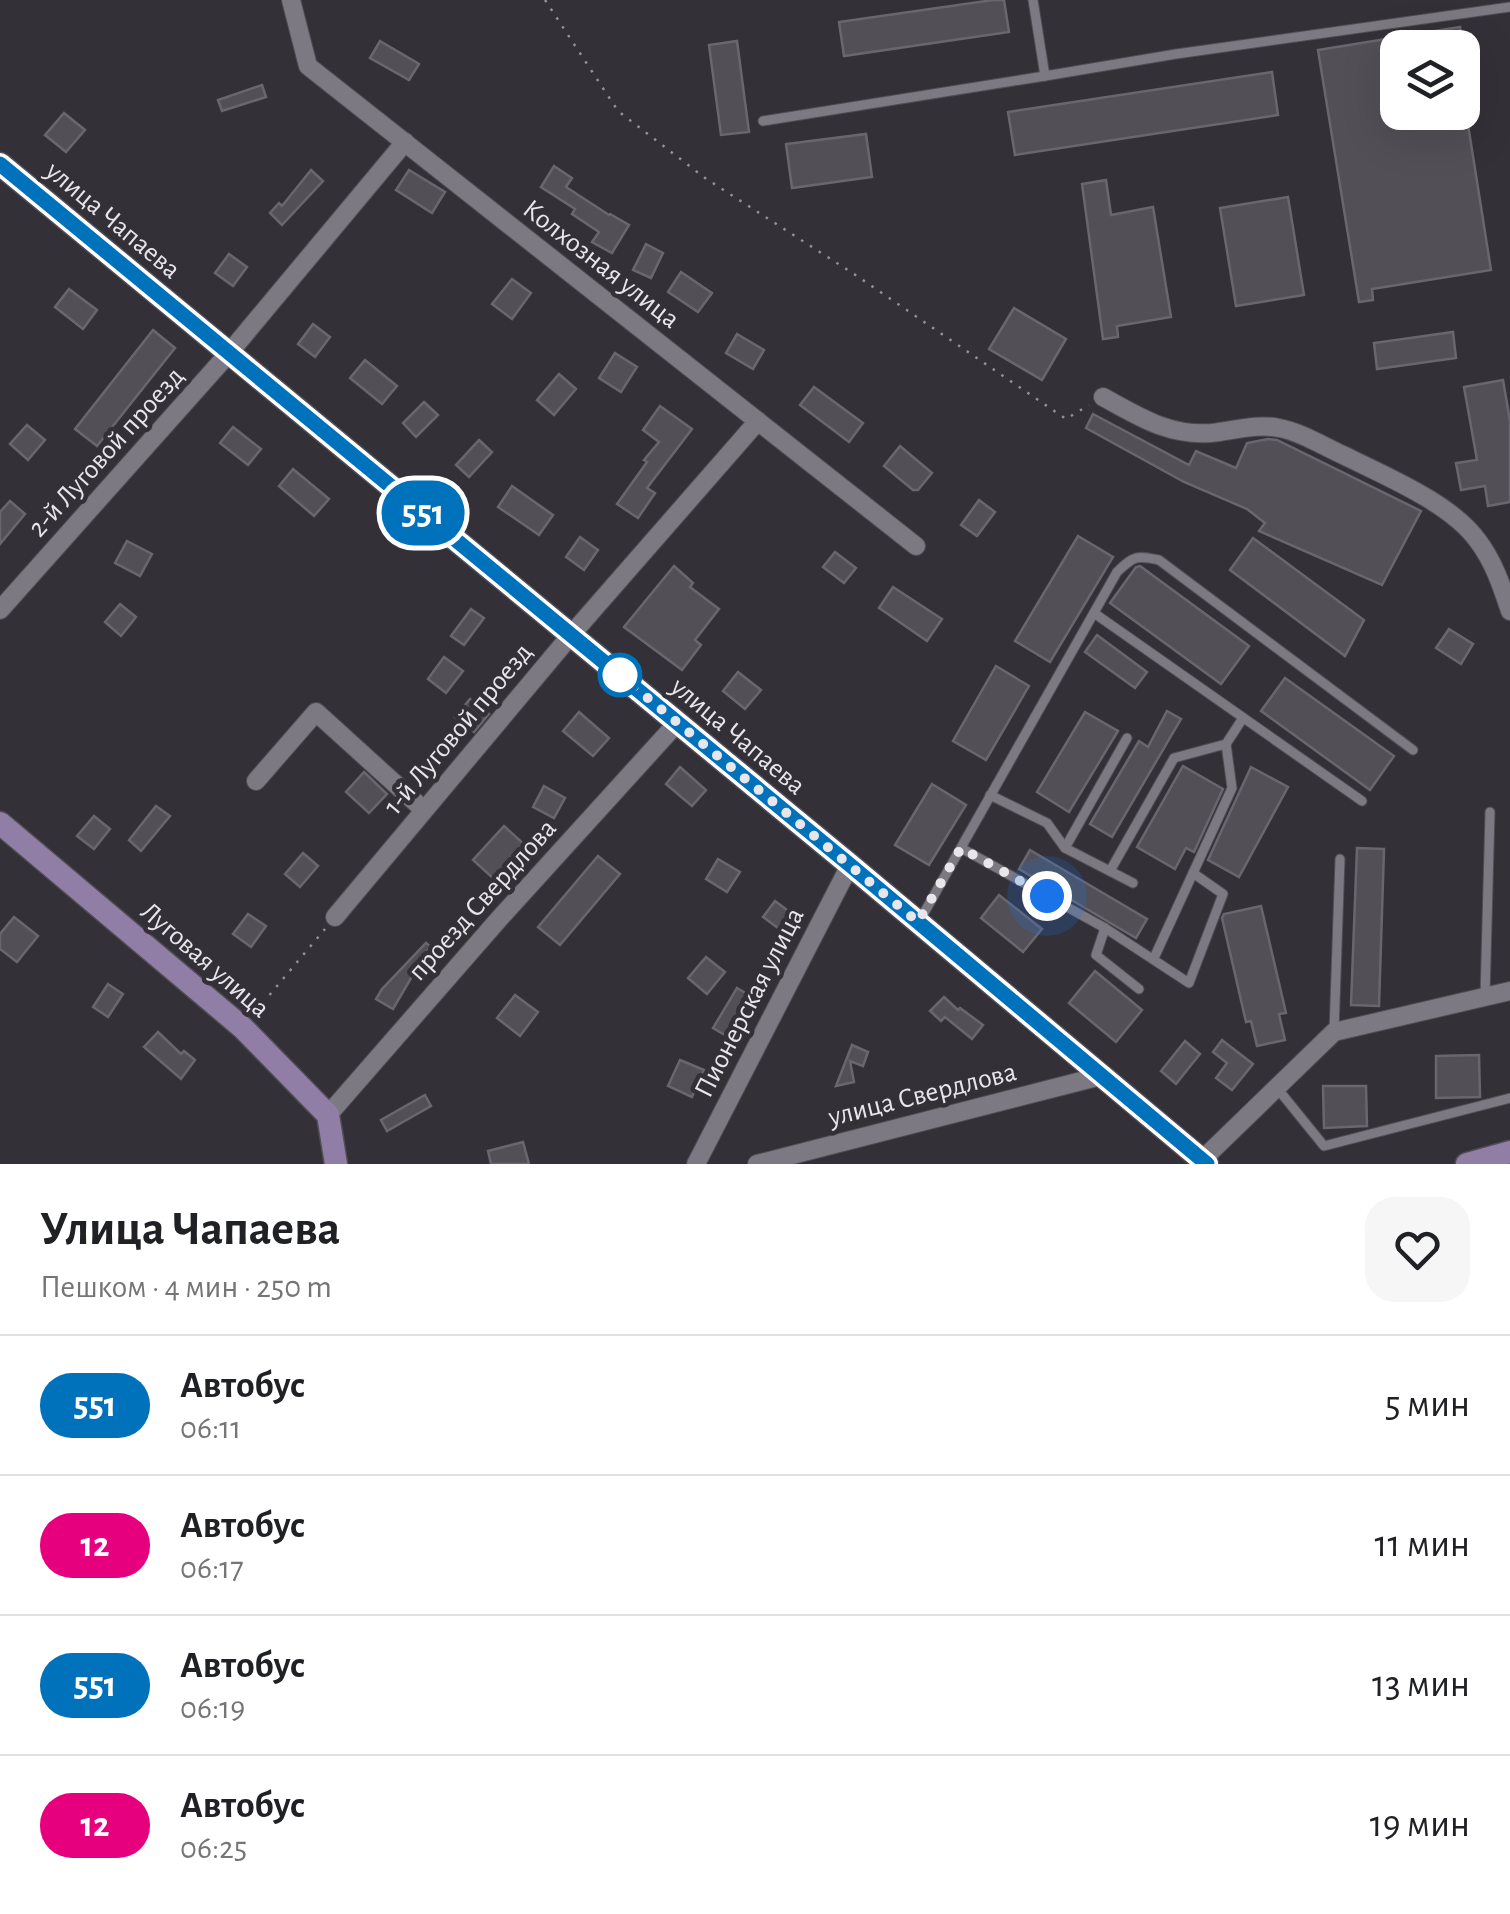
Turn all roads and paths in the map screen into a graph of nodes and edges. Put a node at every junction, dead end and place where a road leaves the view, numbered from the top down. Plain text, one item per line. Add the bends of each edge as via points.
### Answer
1 (291, 0) edge
2 (545, 0) edge
3 (1033, 0) edge
4 (1510, 6) edge
5 (1045, 76) junction
6 (763, 121) dead end
7 (404, 142) junction
8 (0, 164) edge
9 (229, 353) junction
10 (1104, 397) joint
11 (758, 422) junction
12 (916, 546) dead end
13 (0, 610) edge
14 (1510, 611) edge
15 (1094, 612) junction
16 (571, 635) junction
17 (1243, 718) junction
18 (678, 722) junction
19 (1128, 738) dead end
20 (1226, 744) junction
21 (1412, 750) dead end
22 (256, 781) dead end
23 (990, 796) junction
24 (1362, 801) dead end
25 (424, 810) junction
26 (1490, 812) dead end
27 (0, 822) edge
28 (961, 848) junction
29 (1065, 848) junction
30 (1340, 858) dead end
31 (850, 865) junction
32 (1110, 871) junction
33 (1193, 872) junction
34 (1134, 883) dead end
35 (335, 917) joint
36 (918, 922) junction
37 (1105, 928) junction
38 (1154, 958) junction
39 (1139, 989) dead end
40 (1510, 991) edge
41 (1485, 996) junction
42 (242, 1028) junction
43 (1334, 1032) junction
44 (1101, 1076) junction
45 (1278, 1088) junction
46 (1510, 1098) edge
47 (328, 1115) junction
48 (1510, 1152) edge
49 (1204, 1162) edge
50 (1478, 1162) edge
51 (336, 1164) edge
52 (696, 1164) edge
53 (757, 1164) edge

1 - 7 street, Колхозная улица via 308,66
2 - 10 path via 618,111 705,178 1066,419
3 - 5 lane
4 - 5 lane
5 - 6 lane
7 - 9 street, 2-й Луговой проезд
7 - 11 street, Колхозная улица
8 - 9 street, улица Чапаева
9 - 13 street, 2-й Луговой проезд
9 - 16 street, улица Чапаева
10 - 14 street via 1178,432 1278,427 1416,491 1477,539
11 - 12 street, Колхозная улица
11 - 16 street, 1-й Луговой проезд
15 - 17 lane
15 - 21 lane via 1116,572 1132,558 1159,560
15 - 23 lane
16 - 18 street, улица Чапаева
16 - 25 street, 1-й Луговой проезд
17 - 20 lane
17 - 24 lane
18 - 31 street, улица Чапаева
18 - 47 street, проезд Свердлова
19 - 29 lane
20 - 32 lane via 1174,758
20 - 33 lane via 1232,788
22 - 25 street via 316,712
23 - 28 lane
23 - 29 lane via 1047,823
25 - 35 street, 1-й Луговой проезд
26 - 41 lane
27 - 42 street, Луговая улица
28 - 36 lane
28 - 37 lane
29 - 32 lane
30 - 43 lane
31 - 36 street, улица Чапаева
31 - 52 street, Пионерская улица
32 - 34 lane
33 - 38 lane
33 - 38 lane via 1222,894 1189,983
35 - 42 path
36 - 44 street, улица Чапаева
37 - 38 lane
37 - 39 lane via 1096,956
40 - 41 street
41 - 43 street
42 - 47 street, Луговая улица
43 - 45 street
44 - 49 street, улица Чапаева
44 - 53 street, улица Свердлова
45 - 46 lane via 1324,1146
45 - 49 street
47 - 51 street
48 - 50 street

